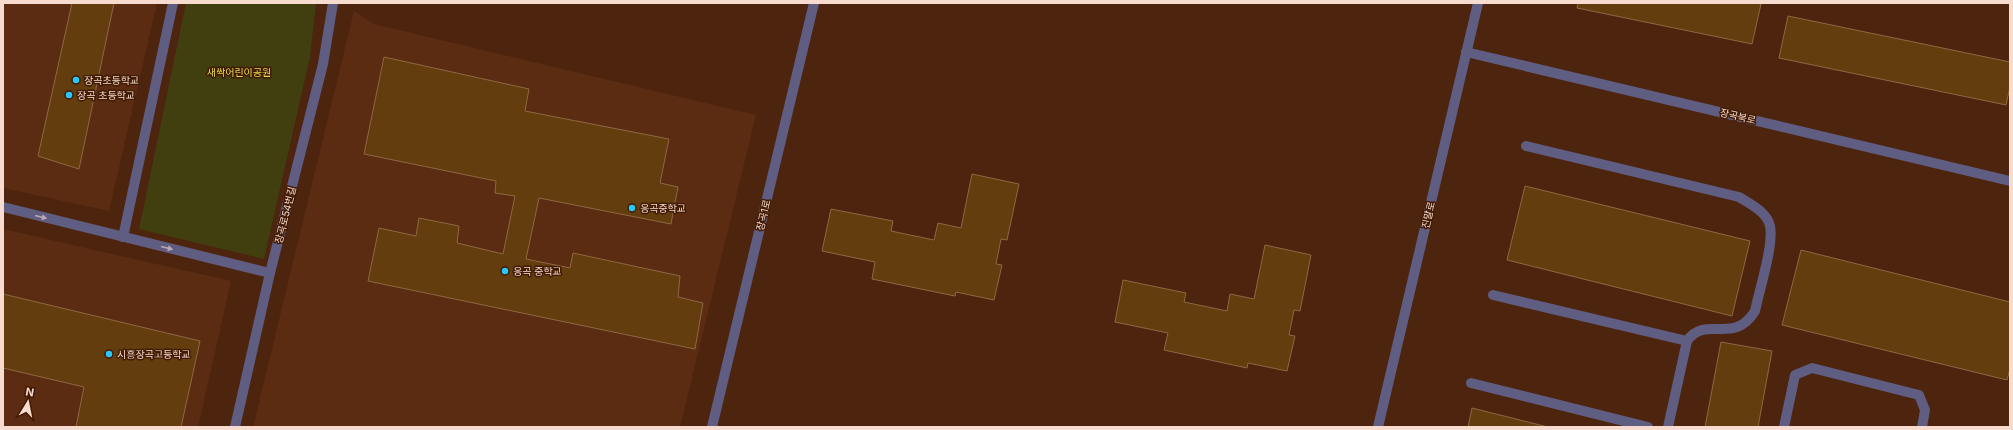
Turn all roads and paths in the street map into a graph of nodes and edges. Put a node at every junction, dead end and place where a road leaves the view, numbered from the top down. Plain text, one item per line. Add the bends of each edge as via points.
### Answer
1 (173, 3) edge
2 (333, 3) edge
3 (814, 3) edge
4 (1478, 3) edge
5 (1466, 52) junction
6 (1526, 146) dead end
7 (2010, 181) edge
8 (3, 207) edge
9 (123, 237) junction
10 (270, 273) junction
11 (1493, 295) dead end
12 (1686, 341) junction
13 (1471, 383) dead end
14 (235, 427) edge
15 (712, 427) edge
16 (1378, 427) edge
17 (1648, 427) edge
18 (1668, 427) edge
19 (1784, 427) edge
20 (1922, 427) edge

1 - 9 street
2 - 10 street, 장곡로54번길 via 323,64
3 - 15 street, 장곡1로
4 - 5 street, 진말로
5 - 7 street, 장곡북로
5 - 16 street, 진말로
6 - 12 street via 1739,197 1756,208 1770,225 1770,240 1754,311 1749,321 1735,329 1709,328 1692,333
8 -> 9 street
9 -> 10 street
10 - 14 street, 장곡로54번길
11 - 12 street
12 - 18 street
13 - 17 street
19 - 20 street via 1795,375 1812,368 1919,395 1925,410

